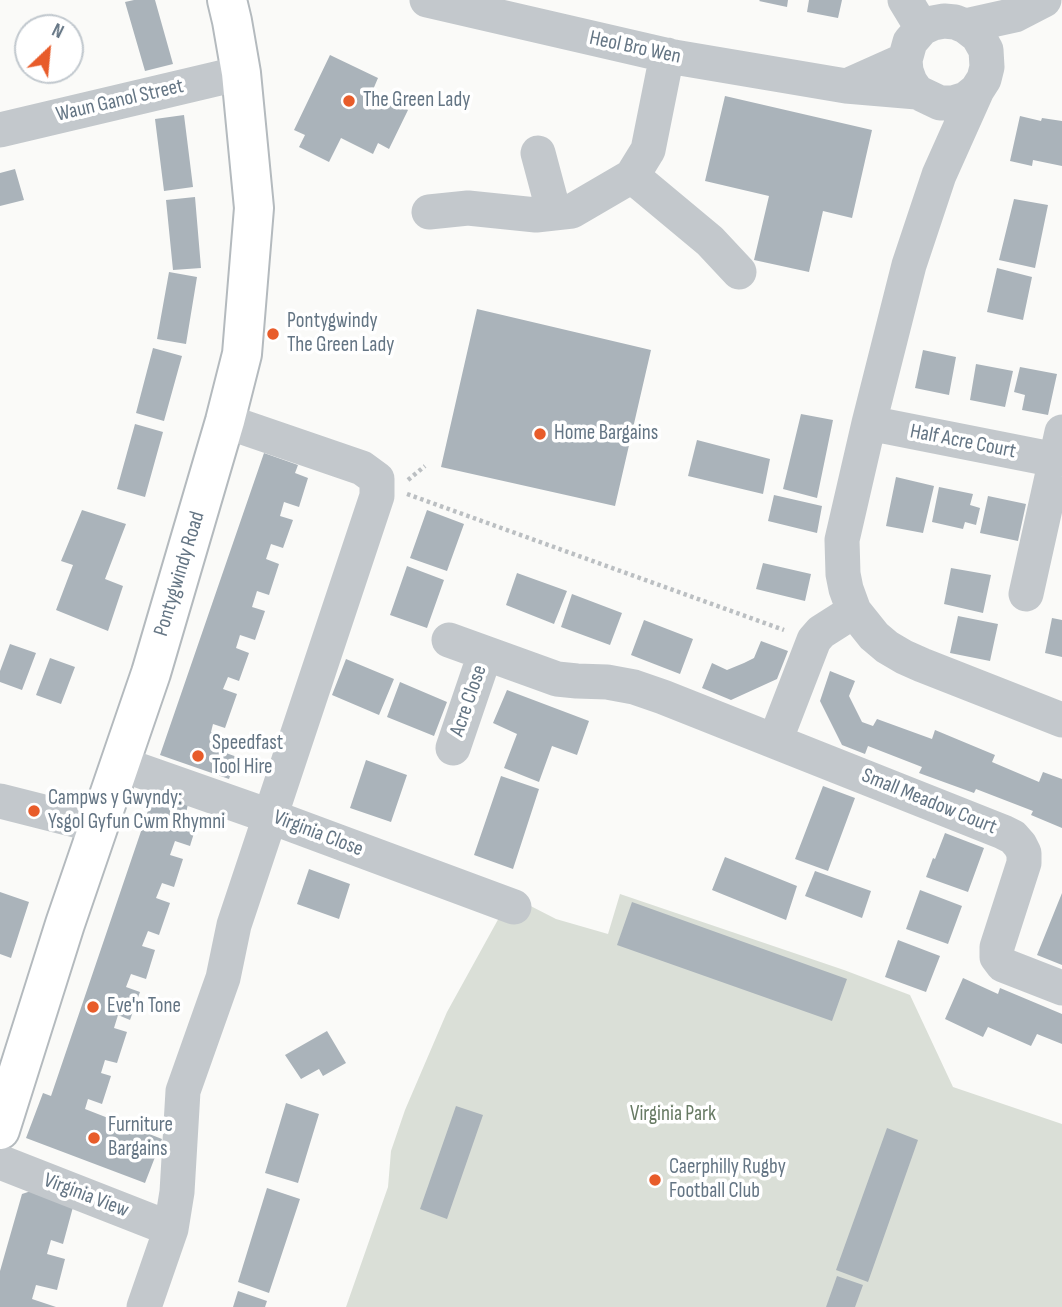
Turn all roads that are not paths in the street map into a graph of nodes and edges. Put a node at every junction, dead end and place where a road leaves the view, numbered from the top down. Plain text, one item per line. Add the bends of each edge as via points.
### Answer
1 (227, 0) edge
2 (442, 2) edge
3 (1030, 8) edge
4 (914, 14) edge
5 (965, 26) junction
6 (667, 55) junction
7 (905, 60) junction
8 (240, 73) junction
9 (982, 78) junction
10 (846, 86) junction
11 (928, 97) junction
12 (0, 130) edge
13 (538, 153) dead end
14 (939, 175) junction
15 (632, 176) junction
16 (429, 212) dead end
17 (554, 213) junction
18 (739, 271) dead end
19 (225, 421) junction
20 (869, 423) junction
21 (1059, 446) edge
22 (1041, 575) edge
23 (854, 611) junction
24 (449, 640) dead end
25 (485, 654) junction
26 (1062, 720) edge
27 (775, 741) junction
28 (453, 748) dead end
29 (121, 764) junction
30 (0, 801) edge
31 (269, 816) junction
32 (99, 826) junction
33 (514, 907) dead end
34 (1062, 988) edge
35 (0, 1130) edge
36 (0, 1162) edge
37 (171, 1229) junction
38 (144, 1307) edge

1 - 8 main road, Pontygwindy Road
2 - 6 street, Heol Bro Wen
3 - 5 street
3 - 9 street
4 - 5 street via 933,23
4 - 7 street
5 - 9 street via 986,50
6 - 10 street, Heol Bro Wen
6 - 15 street via 648,150
7 - 10 street
7 - 11 street via 910,82
8 - 12 street, Waun Ganol Street
8 - 19 main road, Pontygwindy Road via 254,208 242,354
9 - 11 street, Heol Bro Wen via 966,99 953,103
9 - 14 street
10 - 11 street, Heol Bro Wen
11 - 14 street
13 - 17 street
14 - 20 street via 909,265
15 - 17 street via 572,211
15 - 18 street
16 - 17 street via 468,208
19 - 29 main road, Pontygwindy Road
19 - 31 street via 362,468 377,478 377,496
20 - 21 street, Half Acre Court
20 - 23 street via 842,540 843,574
21 - 22 street, Half Acre Court
23 - 26 street via 874,636 904,657
23 - 27 street via 814,640
24 - 25 street, Small Meadow Court
25 - 27 street, Small Meadow Court via 557,678 634,687
25 - 28 street, Acre Close
27 - 34 street, Small Meadow Court via 1013,837 1024,853 1024,863 997,957 1003,965
29 - 31 street, Virginia Close
29 - 32 main road, Pontygwindy Road
30 - 32 street
31 - 33 street, Virginia Close
31 - 37 street via 234,925 223,978 183,1091
32 - 35 main road, Pontygwindy Road
36 - 37 street, Virginia View
37 - 38 street

